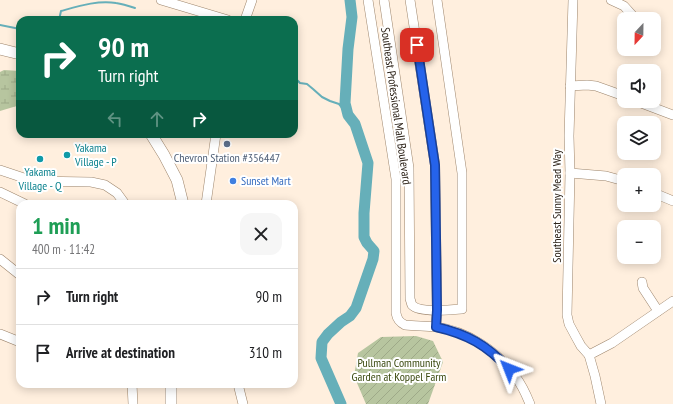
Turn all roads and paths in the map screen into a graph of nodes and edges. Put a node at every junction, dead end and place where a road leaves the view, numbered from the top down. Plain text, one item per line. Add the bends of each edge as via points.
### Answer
1 (161, 0) edge
2 (252, 0) edge
3 (368, 0) edge
4 (384, 0) edge
5 (410, 0) edge
6 (437, 0) edge
7 (573, 0) edge
8 (611, 0) edge
9 (629, 12) edge
10 (215, 16) edge
11 (246, 16) edge
12 (0, 50) edge
13 (16, 53) edge
14 (570, 86) junction
15 (617, 94) edge
16 (654, 108) edge
17 (673, 115) edge
18 (153, 138) edge
19 (215, 138) edge
20 (0, 170) edge
21 (570, 173) junction
22 (617, 180) edge
23 (0, 192) edge
24 (661, 196) edge
25 (17, 200) edge
26 (122, 200) edge
27 (182, 200) edge
28 (207, 200) edge
29 (673, 201) edge
30 (0, 259) edge
31 (16, 272) edge
32 (642, 282) dead end
33 (673, 301) edge
34 (437, 310) junction
35 (658, 311) junction
36 (436, 327) junction
37 (0, 334) edge
38 (16, 340) edge
39 (589, 355) junction
40 (132, 388) edge
41 (171, 388) edge
42 (239, 388) edge
43 (133, 404) edge
44 (171, 404) edge
45 (243, 404) edge
46 (530, 404) edge
47 (601, 404) edge

1 - 10 street
2 - 11 street
3 - 36 street, Southeast Professional Mall Boulevard via 396,179 397,318 404,325
4 - 34 street via 409,168 410,299 413,305 420,309
5 - 34 street via 435,165
6 - 34 street via 462,173 462,309
7 - 14 street, Southeast Sunny Mead Way
8 - 9 street via 624,6
12 - 13 main road
14 - 15 street via 596,86
14 - 21 street, Southeast Sunny Mead Way
16 - 17 street
18 - 27 main road via 176,180
19 - 28 street
20 - 26 street via 33,181 91,182 105,185
21 - 22 street via 606,176
21 - 39 street, Southeast Sunny Mead Way via 567,315 576,337
23 - 25 street
24 - 29 street
30 - 31 street
32 - 35 street via 643,288
33 - 35 street
34 - 36 street
35 - 39 street via 612,343
36 - 46 street, Southeast Professional Mall Boulevard via 468,337 493,353 516,376
37 - 38 street
39 - 47 street, Southeast Sunny Mead Way
40 - 43 street
41 - 44 main road
42 - 45 street

